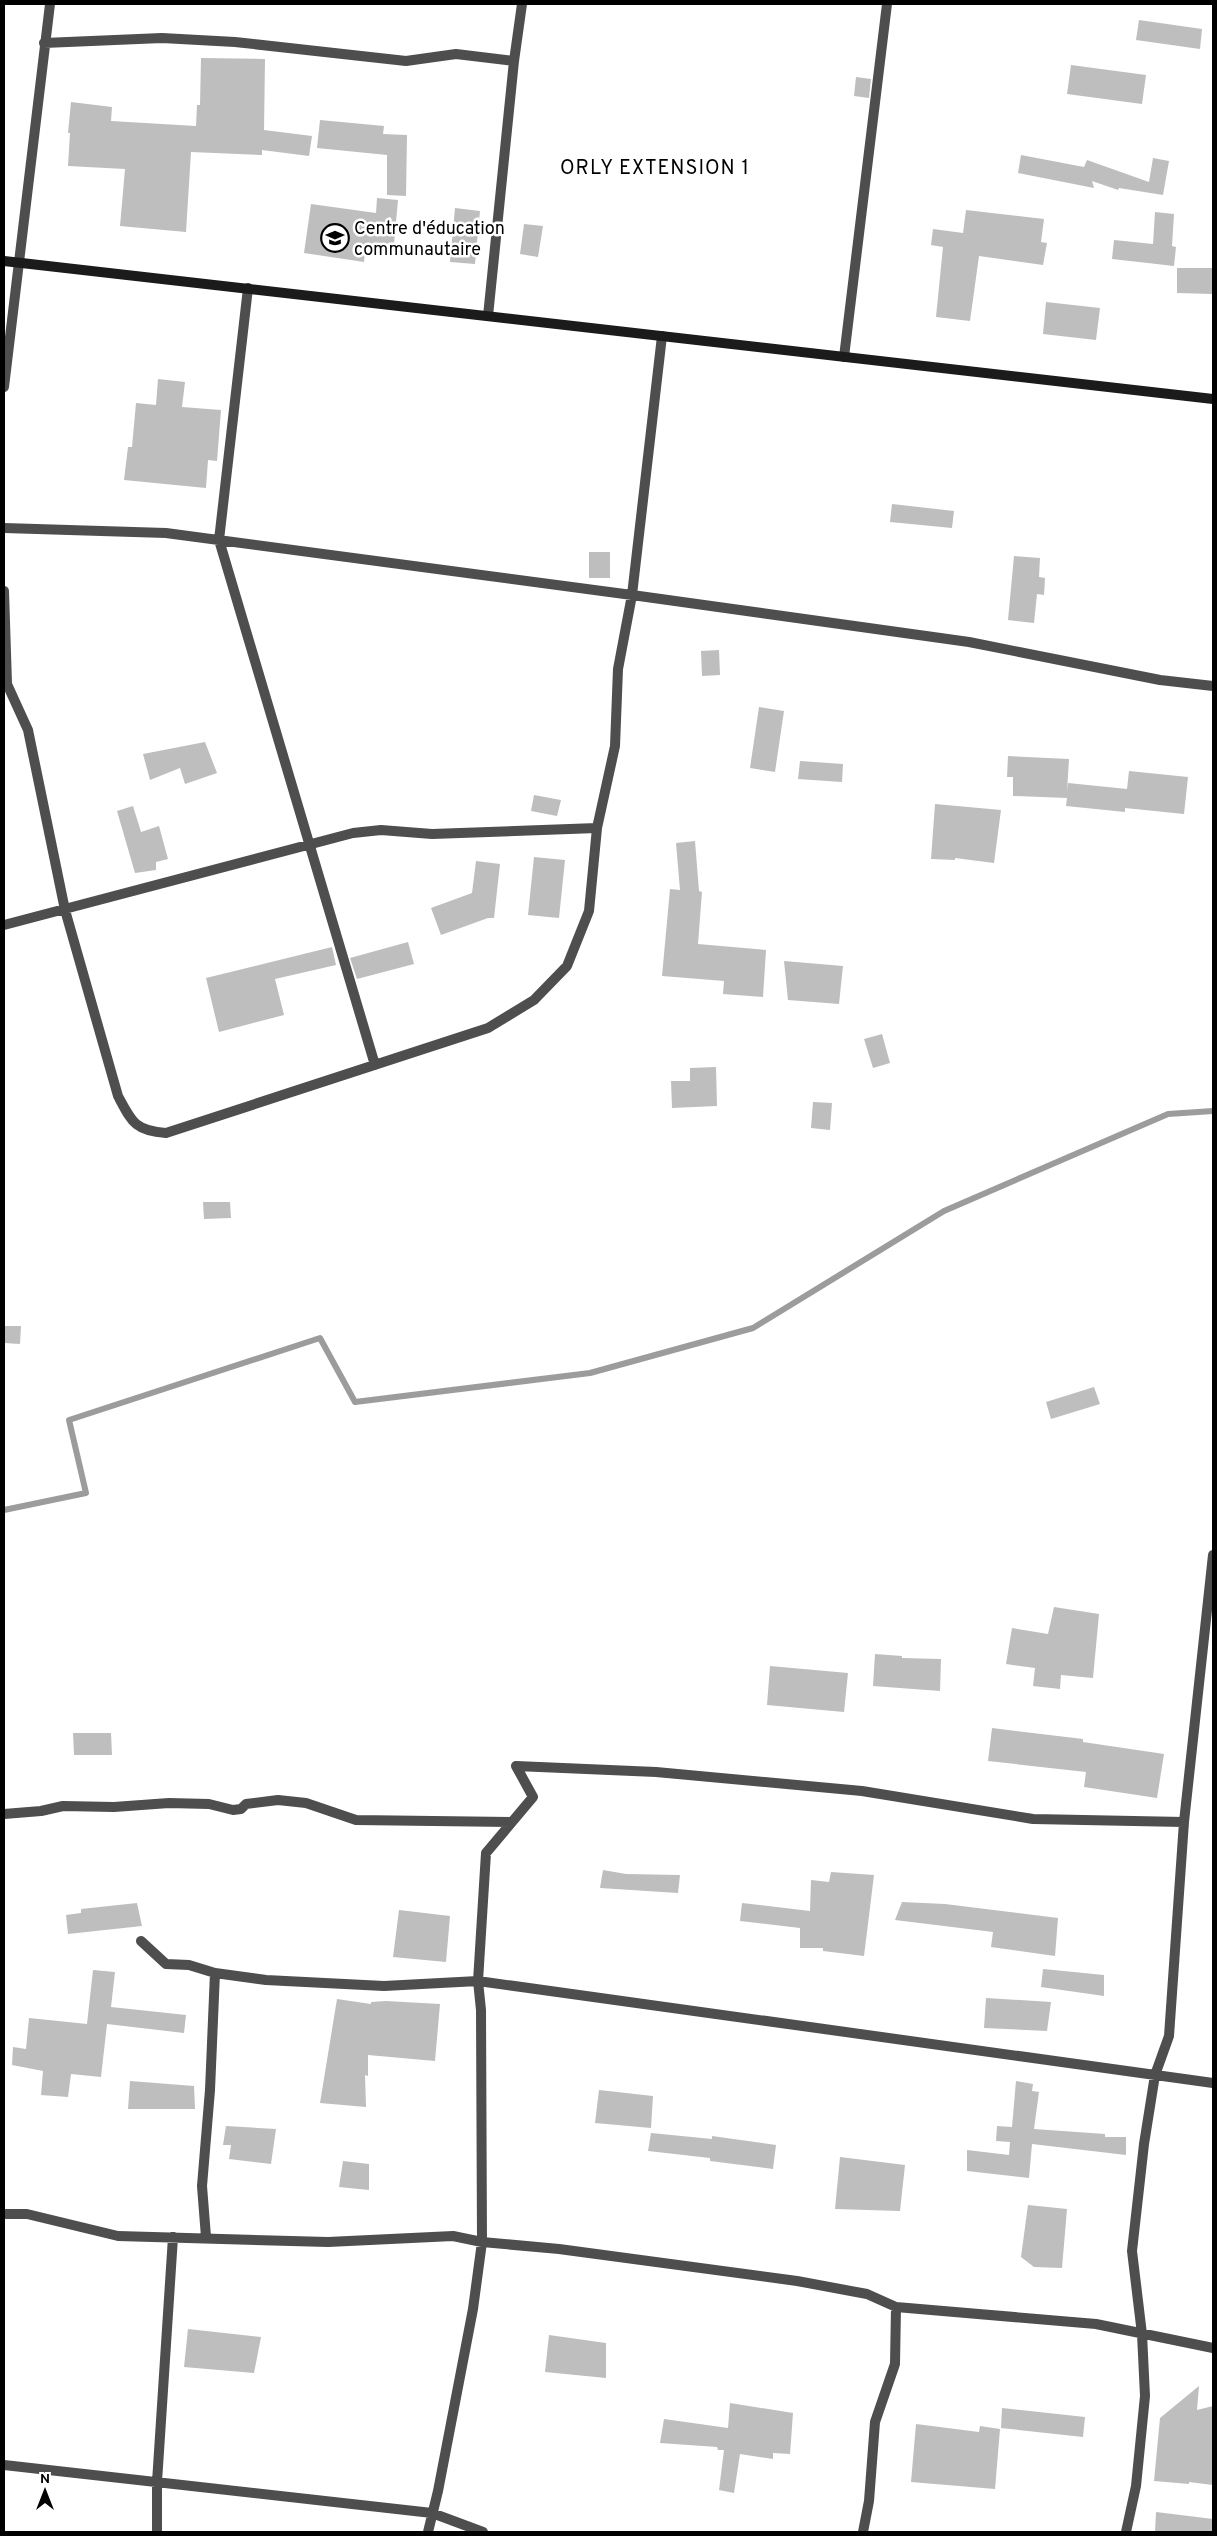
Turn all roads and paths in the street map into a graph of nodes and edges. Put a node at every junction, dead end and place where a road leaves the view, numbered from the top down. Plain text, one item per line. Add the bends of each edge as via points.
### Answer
1 (50, 4) edge
2 (522, 4) edge
3 (887, 4) edge
4 (44, 43) junction
5 (514, 61) junction
6 (4, 261) edge
7 (20, 263) junction
8 (248, 288) junction
9 (488, 316) junction
10 (662, 336) junction
11 (844, 357) junction
12 (4, 388) edge
13 (1213, 399) edge
14 (4, 528) edge
15 (219, 540) junction
16 (4, 591) edge
17 (632, 595) junction
18 (6, 684) edge
19 (1213, 686) edge
20 (598, 828) junction
21 (308, 843) junction
22 (65, 910) junction
23 (4, 925) edge
24 (375, 1065) junction
25 (1213, 1556) edge
26 (4, 1814) edge
27 (510, 1822) junction
28 (1184, 1822) junction
29 (141, 1941) dead end
30 (215, 1973) junction
31 (478, 1981) junction
32 (1155, 2075) junction
33 (1213, 2083) edge
34 (4, 2214) edge
35 (173, 2237) junction
36 (206, 2237) junction
37 (482, 2242) junction
38 (896, 2307) junction
39 (1142, 2334) junction
40 (1213, 2348) edge
41 (4, 2465) edge
42 (157, 2482) junction
43 (432, 2513) junction
44 (156, 2532) edge
45 (428, 2532) edge
46 (483, 2532) edge
47 (863, 2532) edge
48 (1126, 2532) edge

1 - 4 street
2 - 5 street
3 - 11 street
4 - 5 street via 162,38 235,42 406,60 456,54
4 - 7 street
5 - 9 street
6 - 7 street
7 - 8 street
7 - 12 street
8 - 9 street
8 - 15 street
9 - 10 street
10 - 11 street
10 - 17 street
11 - 13 street
14 - 15 street via 166,533
15 - 17 street
15 - 21 street
16 - 18 street
17 - 19 street via 969,642 1160,680
17 - 20 street via 618,669 615,746
18 - 22 street via 28,730
20 - 21 street via 432,834 381,830
20 - 24 street via 589,912 567,966 534,1000 488,1028
21 - 22 street
21 - 24 street
22 - 23 street
22 - 24 street via 118,1096 132,1122 148,1132 166,1133
25 - 28 street
26 - 27 street via 63,1806 169,1803 209,1804 233,1810 246,1804 278,1800 306,1803 356,1820
27 - 28 street via 533,1796 516,1766 656,1772 862,1790 1033,1819
27 - 31 street via 486,1852
28 - 32 street via 1169,2036
29 - 30 street via 166,1964 189,1965
30 - 31 street via 266,1980 384,1986
30 - 36 street via 202,2186
31 - 32 street
31 - 37 street via 481,2010
32 - 33 street
32 - 39 street via 1132,2251
34 - 35 street via 27,2214 118,2236
35 - 36 street
35 - 42 street
36 - 37 street via 328,2242 453,2236
37 - 38 street via 559,2249 797,2281 867,2294
37 - 43 street via 473,2309
38 - 39 street via 1096,2324
38 - 47 street via 895,2364 875,2422 869,2501
39 - 40 street
39 - 48 street via 1145,2396 1136,2486
41 - 42 street
42 - 43 street
42 - 44 street
43 - 45 street
43 - 46 street

